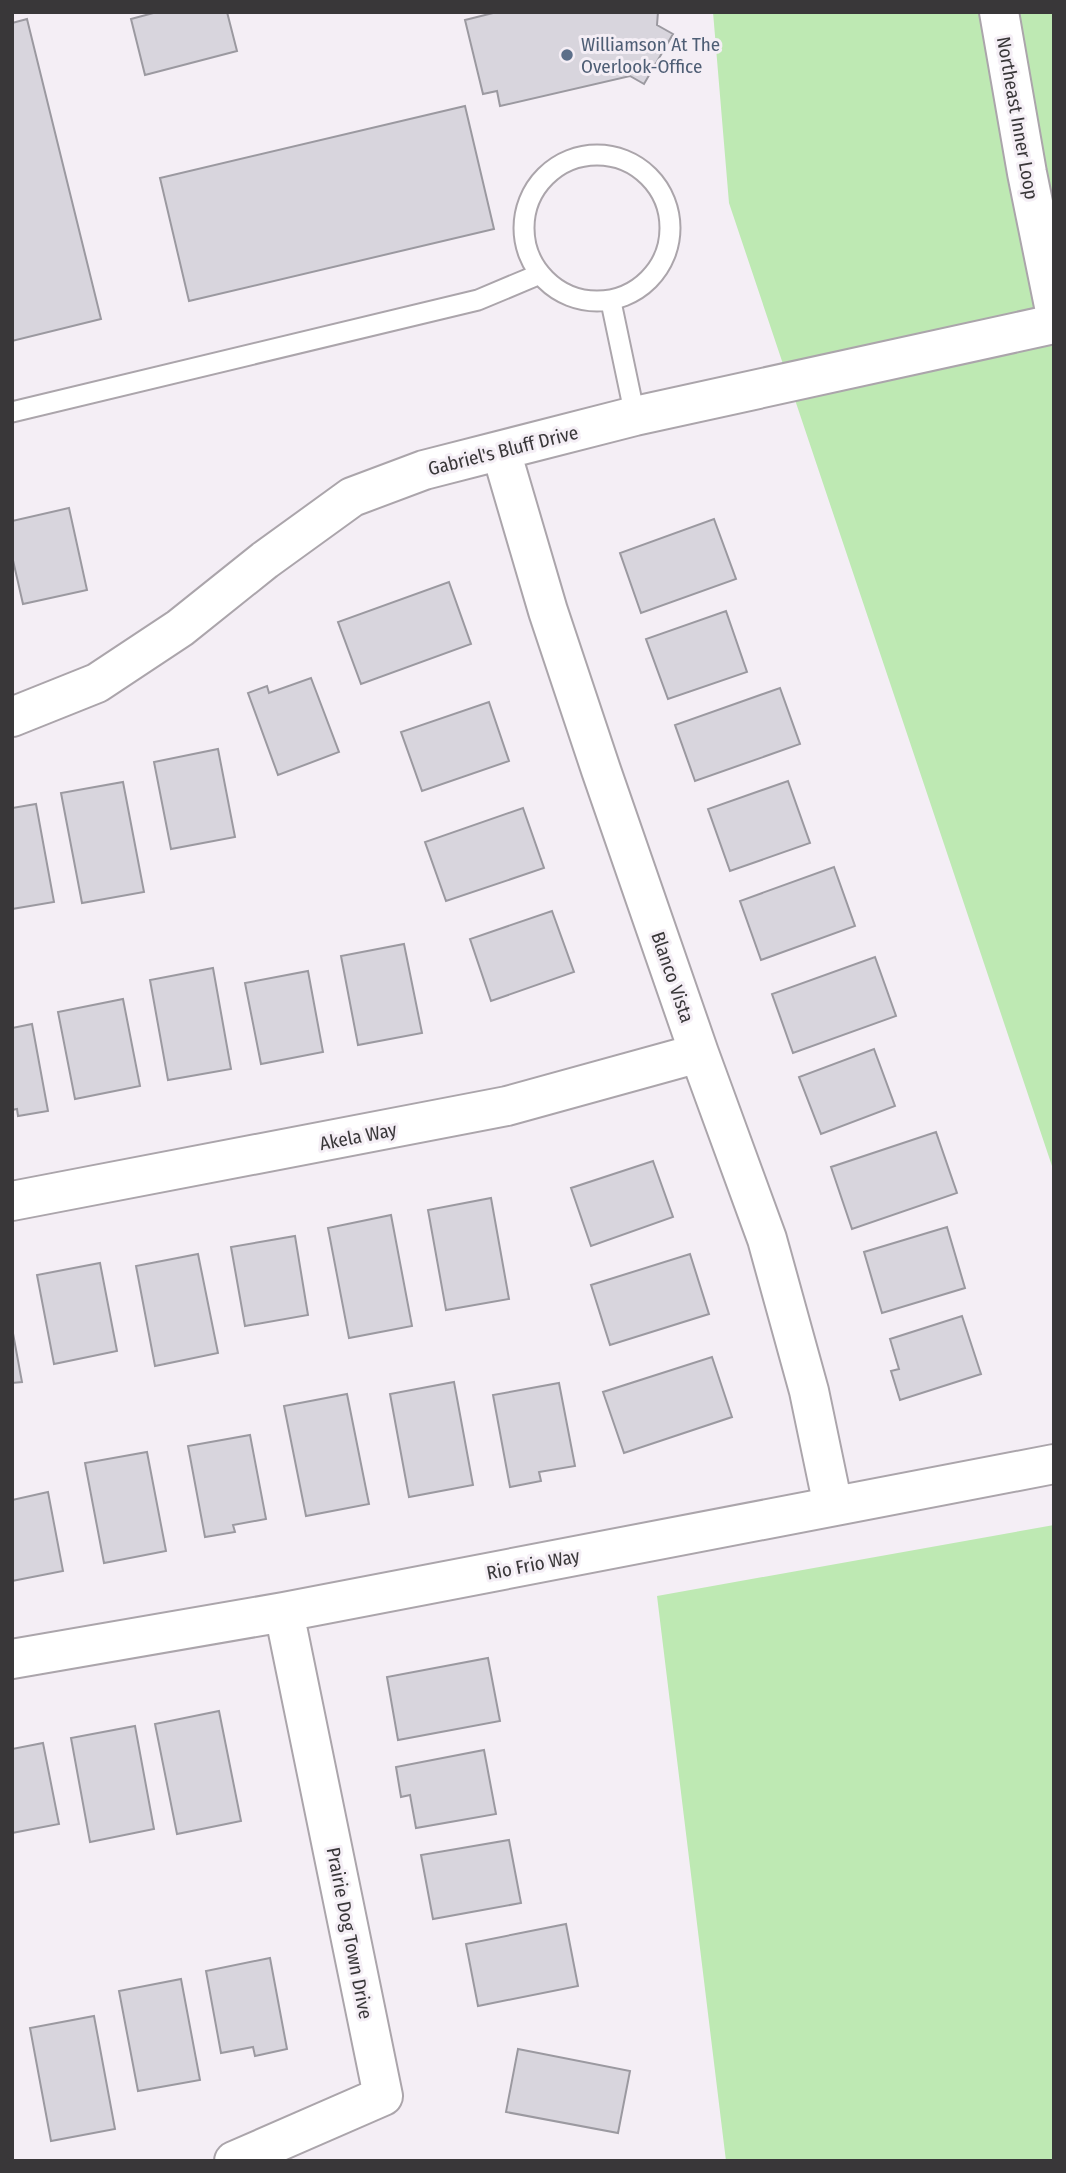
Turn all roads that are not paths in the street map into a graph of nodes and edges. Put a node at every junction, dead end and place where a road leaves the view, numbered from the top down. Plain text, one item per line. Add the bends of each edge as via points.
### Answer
1 (999, 12) edge
2 (540, 274) junction
3 (611, 302) junction
4 (1054, 306) edge
5 (1054, 324) edge
6 (12, 412) edge
7 (635, 416) junction
8 (501, 451) junction
9 (12, 717) edge
10 (699, 1053) junction
11 (12, 1201) edge
12 (1054, 1464) edge
13 (834, 1506) junction
14 (284, 1612) junction
15 (12, 1659) edge
16 (234, 2161) edge

1 - 4 street, Northeast Inner Loop
2 - 3 lane via 559,291
2 - 3 lane via 527,253 523,229 527,204 538,182 557,166 580,156 604,154 627,160 647,173 662,191 670,214 670,238 663,260 649,280
2 - 6 lane via 478,299
3 - 7 lane
5 - 7 street, Gabriel's Bluff Drive
7 - 8 street, Gabriel's Bluff Drive
8 - 9 street, Gabriel's Bluff Drive via 424,470 352,497 180,628 97,683
8 - 10 street, Blanco Vista via 548,611
10 - 11 street, Akela Way via 507,1106
10 - 13 street, Blanco Vista via 767,1239 809,1391
12 - 13 street, Rio Frio Way
13 - 14 street, Rio Frio Way
14 - 15 street, Rio Frio Way
14 - 16 street, Prairie Dog Town Drive via 383,2096

